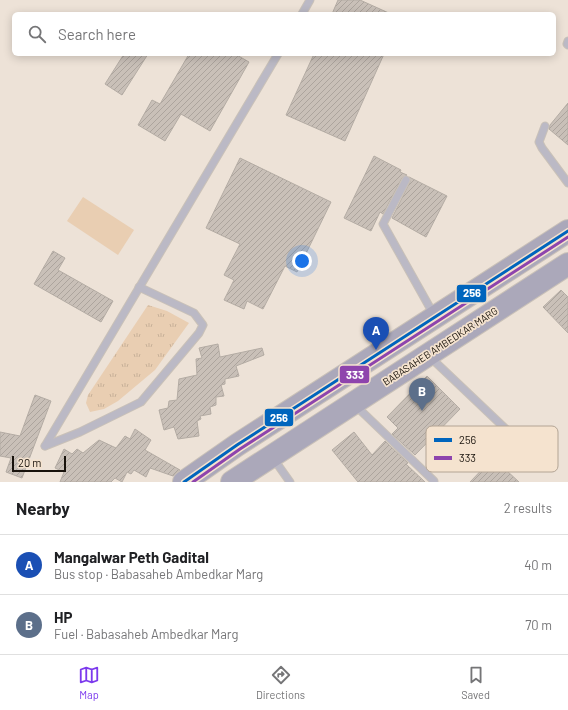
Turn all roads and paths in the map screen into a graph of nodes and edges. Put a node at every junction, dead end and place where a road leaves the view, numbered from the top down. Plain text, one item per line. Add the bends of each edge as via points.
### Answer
1 (310, 0) edge
2 (303, 12) edge
3 (568, 41) edge
4 (568, 45) edge
5 (277, 56) edge
6 (545, 126) dead end
7 (406, 180) dead end
8 (568, 183) edge
9 (568, 231) edge
10 (568, 264) edge
11 (139, 288) junction
12 (435, 317) junction
13 (427, 355) junction
14 (353, 403) junction
15 (502, 426) edge
16 (271, 455) junction
17 (434, 481) edge
18 (184, 482) edge
19 (232, 482) edge
20 (290, 482) edge

1 - 2 lane
3 - 4 lane
5 - 11 lane
6 - 8 lane via 539,142
7 - 12 lane via 383,224
9 - 12 main road
10 - 13 main road, BABASAHEB AMBEDKAR MARG
11 - 11 lane via 53,433 45,446 141,402 199,333 203,325 194,313
12 - 18 main road
13 - 14 main road, BABASAHEB AMBEDKAR MARG
13 - 15 lane
14 - 16 main road, BABASAHEB AMBEDKAR MARG
14 - 17 lane
16 - 19 main road, BABASAHEB AMBEDKAR MARG
16 - 20 lane

